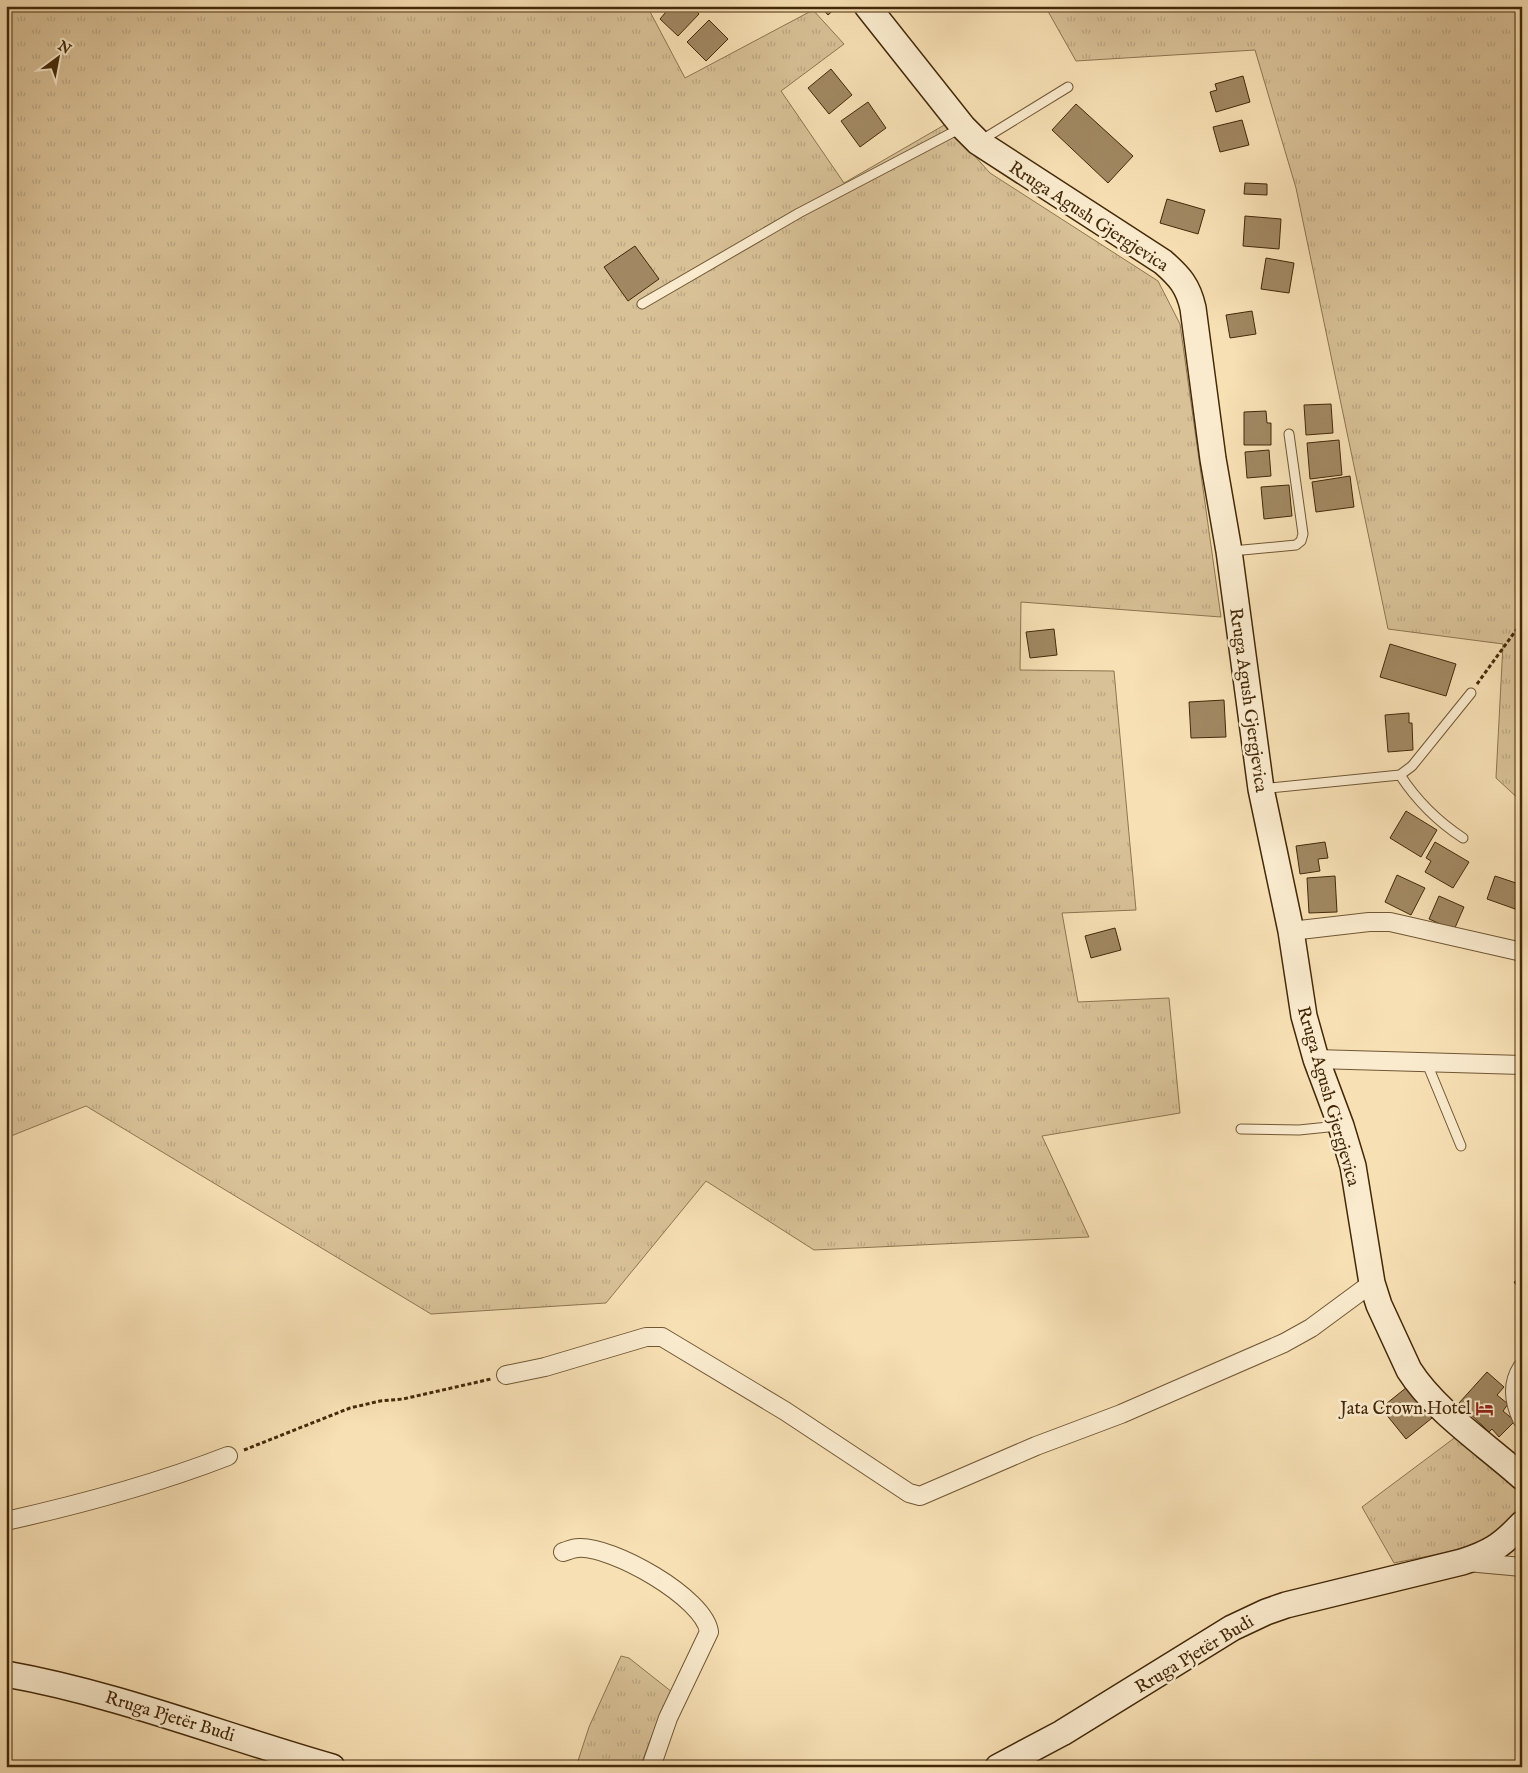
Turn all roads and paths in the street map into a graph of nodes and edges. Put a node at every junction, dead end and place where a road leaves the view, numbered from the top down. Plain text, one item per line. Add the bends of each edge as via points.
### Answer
1 (867, 6) edge
2 (1068, 87) dead end
3 (971, 134) junction
4 (642, 304) dead end
5 (1289, 434) dead end
6 (1229, 551) junction
7 (1522, 622) edge
8 (1470, 693) joint
9 (1400, 775) junction
10 (1261, 789) junction
11 (1463, 838) dead end
12 (1290, 931) junction
13 (1522, 952) edge
14 (1316, 1059) junction
15 (1426, 1061) junction
16 (1522, 1065) edge
17 (1340, 1126) junction
18 (1241, 1129) dead end
19 (1461, 1146) dead end
20 (1372, 1283) junction
21 (1522, 1368) edge
22 (506, 1375) joint
23 (1522, 1419) edge
24 (228, 1456) joint
25 (1522, 1477) edge
26 (6, 1521) edge
27 (1522, 1524) edge
28 (563, 1552) dead end
29 (1462, 1562) junction
30 (1522, 1567) edge
31 (6, 1674) edge
32 (332, 1767) edge
33 (651, 1767) edge
34 (998, 1767) edge

1 - 3 main road, Rruga Agush Gjergjevica
2 - 3 lane
3 - 4 lane via 798,213
3 - 6 main road, Rruga Agush Gjergjevica via 1163,262 1182,281 1193,308
5 - 6 lane via 1303,534 1301,541 1296,545
6 - 10 main road, Rruga Agush Gjergjevica
7 - 8 path
8 - 9 lane via 1407,772
9 - 10 lane
9 - 11 lane via 1429,812
10 - 12 main road, Rruga Agush Gjergjevica
12 - 13 street via 1390,922
12 - 14 main road, Rruga Agush Gjergjevica via 1304,1016
14 - 15 street
14 - 17 main road, Rruga Agush Gjergjevica
15 - 16 street
15 - 19 lane
17 - 18 lane via 1298,1130
17 - 20 main road, Rruga Agush Gjergjevica via 1353,1166
20 - 22 street via 1311,1328 1284,1343 920,1496 909,1493 785,1411 662,1337 646,1337
20 - 25 main road, Rruga Agush Gjergjevica via 1414,1378 1440,1407
21 - 23 street via 1515,1383 1514,1396
22 - 24 path via 350,1408
24 - 26 street via 179,1475 108,1496
27 - 29 main road, Rruga Pjetër Budi via 1485,1554
28 - 33 street via 578,1548 620,1558 671,1587 708,1624 709,1632 668,1718
29 - 30 street, Rruga Pjetër Budi
29 - 34 main road, Rruga Pjetër Budi via 1286,1605 1249,1619 1062,1733
31 - 32 main road, Rruga Pjetër Budi via 70,1686 120,1700

